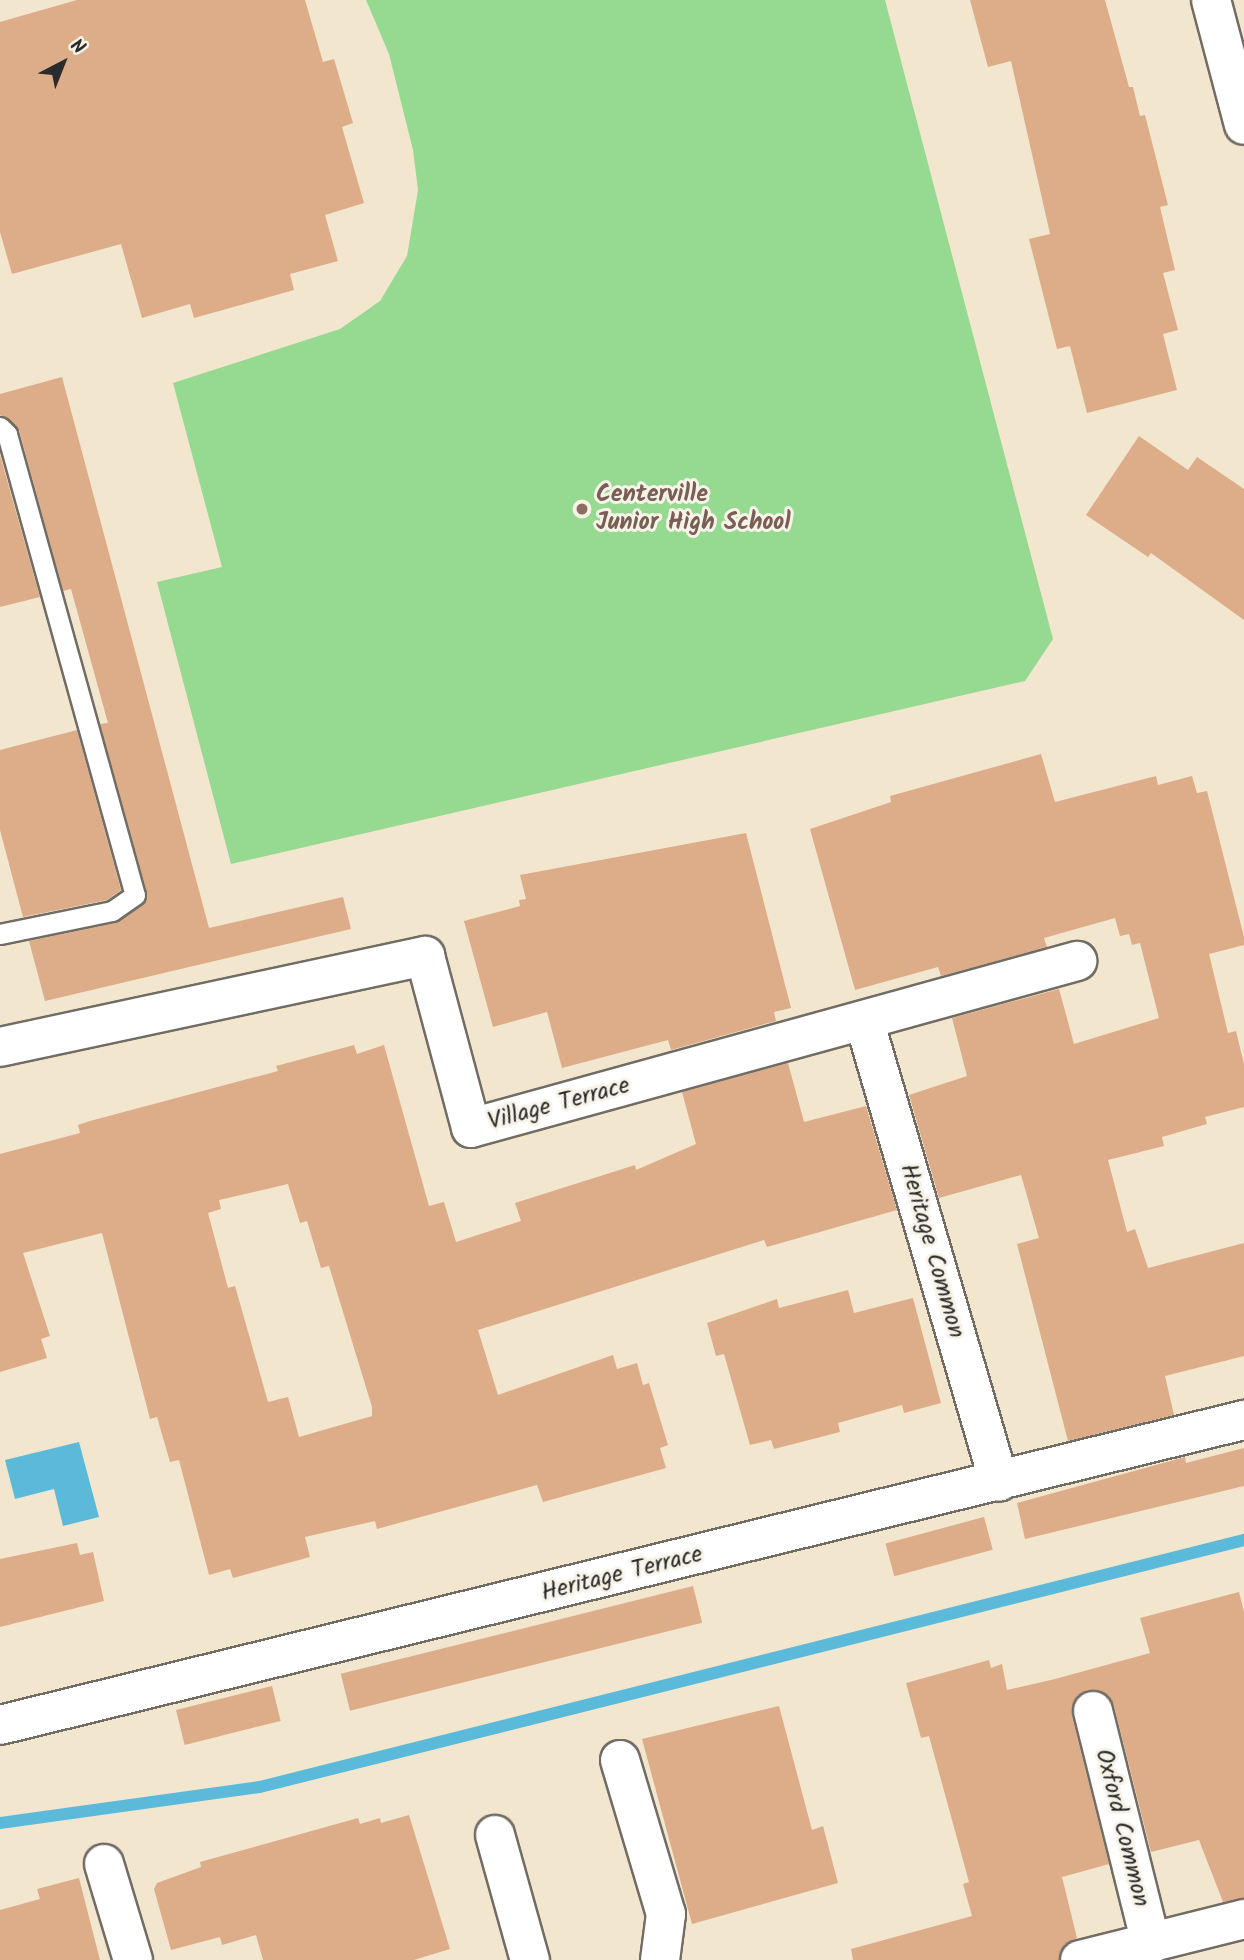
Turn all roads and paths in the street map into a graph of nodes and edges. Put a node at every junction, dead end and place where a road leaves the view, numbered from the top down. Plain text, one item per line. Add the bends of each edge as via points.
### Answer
1 (1211, 0) edge
2 (1244, 125) edge
3 (0, 427) edge
4 (0, 934) edge
5 (1077, 961) dead end
6 (864, 1020) junction
7 (0, 1047) edge
8 (1244, 1420) edge
9 (999, 1482) junction
10 (1093, 1711) dead end
11 (0, 1725) edge
12 (620, 1760) dead end
13 (495, 1835) dead end
14 (104, 1864) dead end
15 (1244, 1919) edge
16 (1152, 1944) junction
17 (133, 1960) edge
18 (530, 1960) edge
19 (660, 1960) edge
20 (1080, 1960) edge

1 - 2 street
3 - 4 lane via 7,433 135,895 112,911
5 - 6 street, Village Terrace
6 - 7 street, Village Terrace via 471,1128 425,956
6 - 9 street, Heritage Common
8 - 9 street, Heritage Terrace
9 - 11 street, Heritage Terrace
10 - 16 street, Oxford Common
12 - 19 street via 666,1914
13 - 18 street
14 - 17 street
15 - 16 street
16 - 20 street

